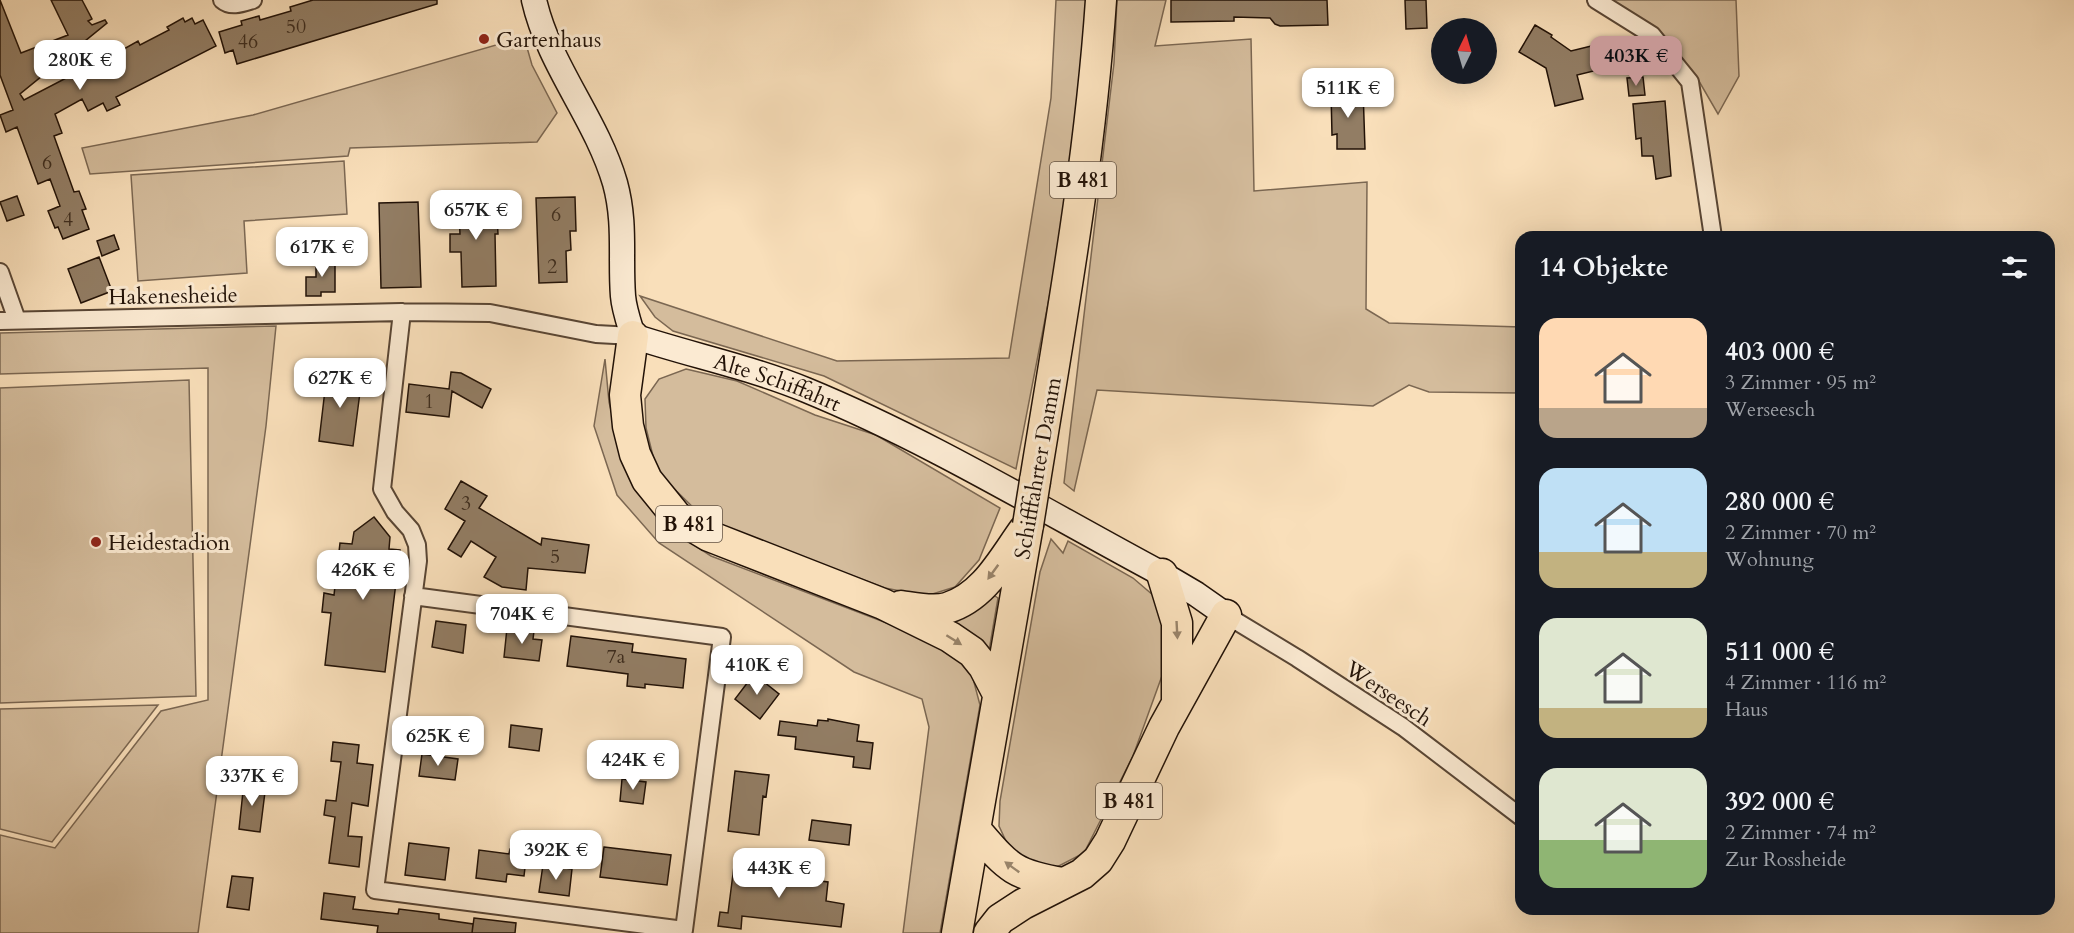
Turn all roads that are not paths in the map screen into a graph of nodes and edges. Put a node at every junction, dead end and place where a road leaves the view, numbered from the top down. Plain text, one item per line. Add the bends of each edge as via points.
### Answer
1 (222, 0) edge
2 (253, 0) edge
3 (534, 0) edge
4 (1101, 0) edge
5 (1596, 0) edge
6 (1712, 231) edge
7 (0, 272) edge
8 (402, 312) junction
9 (17, 320) junction
10 (0, 321) edge
11 (633, 336) junction
12 (1028, 525) junction
13 (1162, 574) junction
14 (413, 596) junction
15 (883, 604) junction
16 (1226, 615) junction
17 (998, 694) junction
18 (1177, 702) junction
19 (1515, 812) edge
20 (975, 829) junction
21 (1062, 883) junction
22 (957, 933) edge
23 (990, 933) edge

1 - 2 street via 233,5
3 - 11 street via 552,53 584,108 615,184 622,221 623,298
4 - 12 highway, Schifffahrter Damm / B 481, bridge via 1086,162
5 - 6 street via 1652,35 1690,82
7 - 9 street
8 - 9 street, Hakenesheide
8 - 11 street, Hakenesheide via 490,313 596,334
8 - 14 street via 382,489 417,545
9 - 10 street, Hakenesheide
11 - 13 street, Alte Schiffahrt via 728,363 880,422
11 - 15 highway, B 481 via 625,395 628,426 647,480 678,517 709,536
12 -> 15 highway, B 481 via 971,598 945,608
12 - 17 highway, Schifffahrter Damm / B 481
13 - 16 street, Alte Schiffahrt
13 -> 18 highway, B 481 via 1177,623
14 - 14 street via 375,890 684,930 722,637
15 -> 17 highway, B 481 via 972,651
16 - 18 highway, B 481
16 - 19 street, Werseesch via 1403,727
17 - 20 highway, Schifffahrter Damm / B 481
18 - 21 highway, B 481 via 1098,860 1082,874
21 -> 20 highway via 1018,872
20 - 22 highway, Schifffahrter Damm / B 481
21 - 23 highway, B 481 via 1000,919

